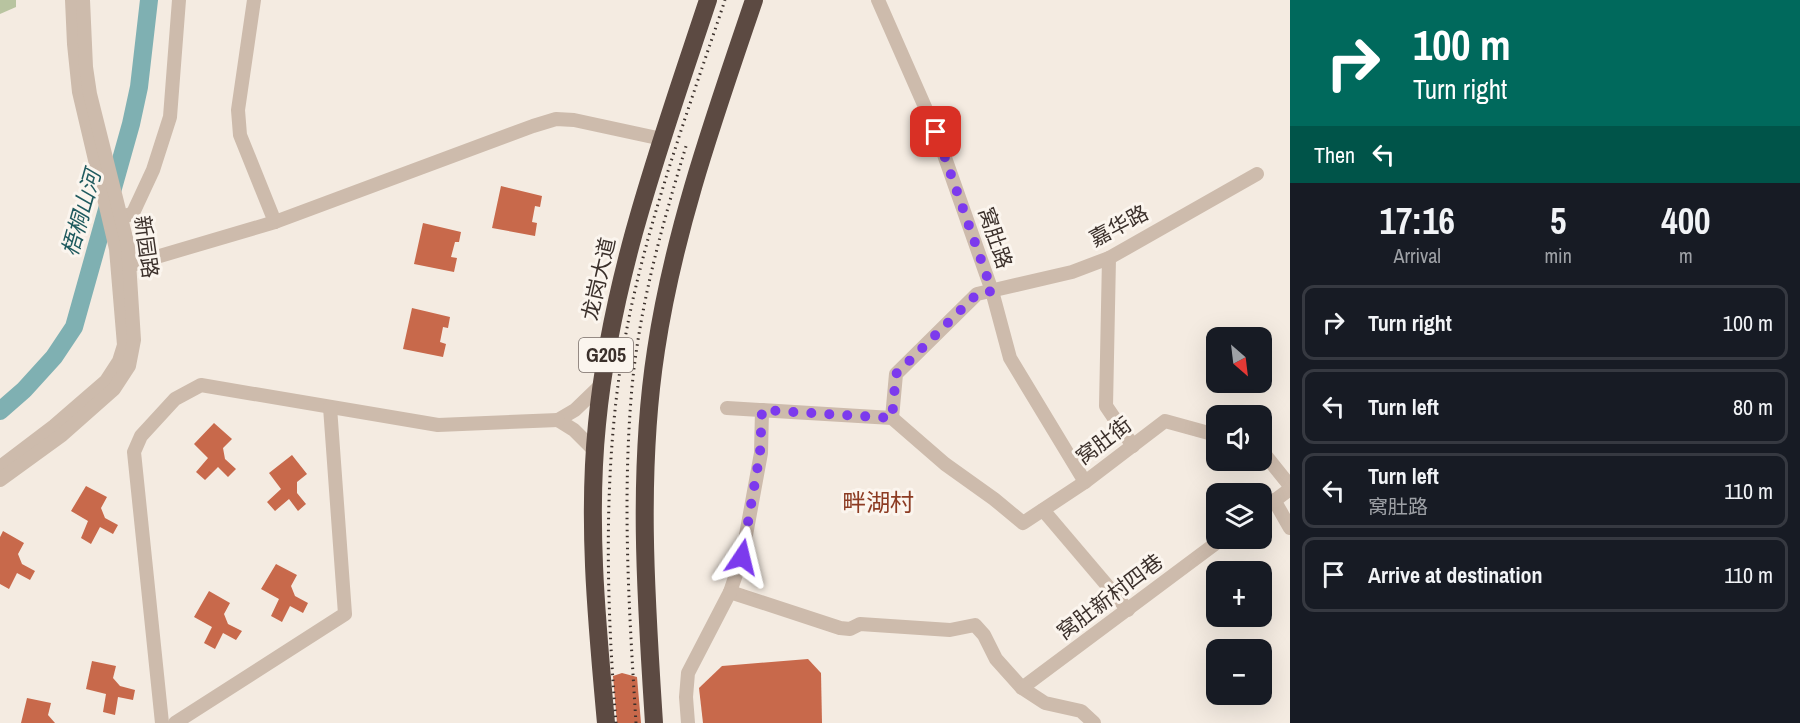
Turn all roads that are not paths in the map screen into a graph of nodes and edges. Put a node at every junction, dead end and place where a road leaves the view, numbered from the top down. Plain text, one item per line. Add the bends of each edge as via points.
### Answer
1 (72, 0) edge
2 (82, 0) edge
3 (179, 0) edge
4 (254, 0) edge
5 (708, 0) edge
6 (754, 0) edge
7 (878, 0) edge
8 (662, 140) junction
9 (1257, 174) dead end
10 (121, 218) junction
11 (275, 222) junction
12 (1109, 258) junction
13 (124, 268) junction
14 (992, 291) junction
15 (602, 384) junction
16 (330, 407) junction
17 (727, 408) dead end
18 (762, 410) junction
19 (892, 418) junction
20 (558, 420) junction
21 (1206, 432) edge
22 (1133, 446) junction
23 (596, 452) junction
24 (1272, 464) edge
25 (0, 467) edge
26 (0, 480) edge
27 (1085, 482) junction
28 (1290, 487) edge
29 (1274, 500) joint
30 (1042, 510) junction
31 (1290, 528) edge
32 (1208, 549) edge
33 (730, 592) junction
34 (1128, 610) junction
35 (1023, 688) junction
36 (162, 723) edge
37 (175, 723) edge
38 (606, 723) edge
39 (654, 723) edge
40 (688, 723) edge
41 (1094, 723) edge

1 - 13 street, 新园路 via 76,68 93,152
2 - 10 street, 新园路 via 90,98
3 - 10 street via 170,117 153,170 133,213
4 - 11 street via 238,123
5 - 8 highway, 龙岗大道 / G205
6 - 39 highway, G205 via 682,226 656,350 645,457 646,612
7 - 14 street, 窝肚路 via 936,132
8 - 11 street via 556,119
8 - 15 highway, 龙岗大道 / G205 via 626,259
9 - 12 street, 嘉华路
10 - 13 street, 新园路 via 128,246
11 - 13 street
12 - 14 street, 嘉华路 via 1072,272
12 - 22 street via 1106,406
13 - 25 street, 新园路 via 124,340 114,371 54,426
13 - 26 street, 新园路 via 134,340 129,366 107,396
14 - 19 street, 嘉华路 via 977,294 896,374
14 - 27 street, 窝肚路 via 1010,358
15 - 20 street via 575,410
15 - 23 highway, 龙岗大道 / G205
16 - 20 street via 438,425
16 - 36 street via 201,386 175,399 141,436 134,452
16 - 37 street via 345,614
17 - 18 street
18 - 19 street
18 - 33 street via 760,453 742,557
19 - 30 street, 窝肚街 via 1023,523
20 - 23 street
21 - 22 street, 窝肚街 via 1165,421
22 - 27 street, 窝肚街
23 - 38 highway, 龙岗大道 / G205 via 593,566
24 - 28 street
27 - 30 street, 窝肚街
28 - 29 street
29 - 31 street
30 - 34 street
32 - 34 street, 窝肚新村四巷
33 - 35 street via 840,628 860,624 950,630 975,625 996,659
33 - 40 street via 688,673
34 - 35 street, 窝肚新村四巷
35 - 41 street via 1045,703 1081,711

